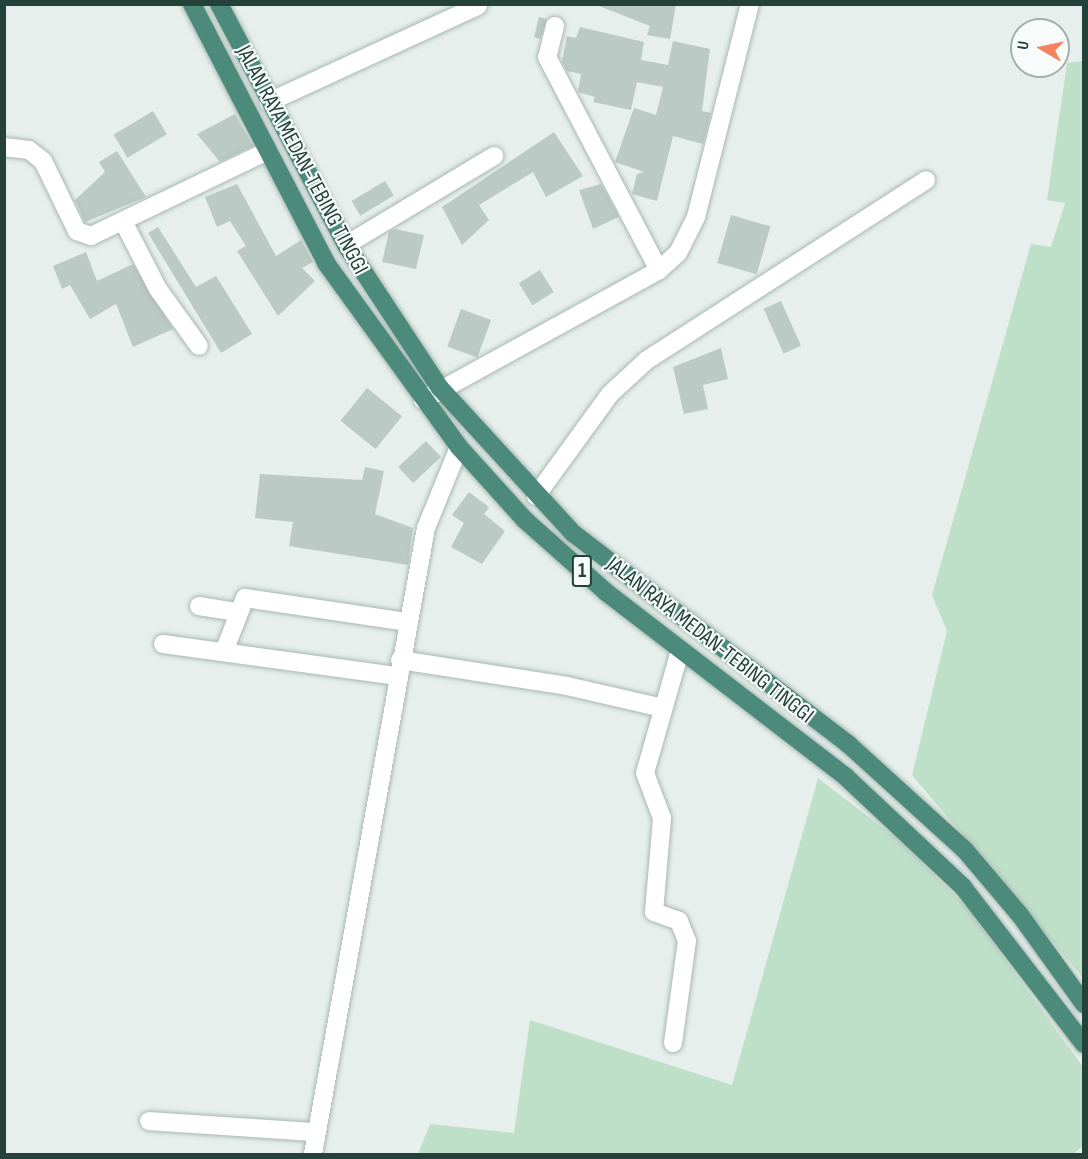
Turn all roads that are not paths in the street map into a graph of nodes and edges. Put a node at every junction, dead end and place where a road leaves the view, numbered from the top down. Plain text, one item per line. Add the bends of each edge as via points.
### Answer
1 (192, 4) edge
2 (219, 4) edge
3 (750, 4) edge
4 (478, 6) dead end
5 (555, 26) dead end
6 (269, 102) junction
7 (4, 147) edge
8 (268, 151) junction
9 (494, 156) dead end
10 (926, 180) dead end
11 (123, 221) junction
12 (346, 245) junction
13 (659, 270) junction
14 (199, 346) dead end
15 (440, 388) junction
16 (423, 400) junction
17 (459, 447) junction
18 (536, 496) junction
19 (199, 606) dead end
20 (236, 612) junction
21 (408, 622) junction
22 (162, 644) dead end
23 (225, 649) junction
24 (680, 651) junction
25 (399, 668) junction
26 (663, 708) junction
27 (1083, 1004) edge
28 (673, 1043) dead end
29 (1083, 1044) edge
30 (149, 1121) dead end
31 (316, 1132) junction
32 (313, 1155) edge

1 - 8 highway, JALAN RAYA MEDAN-TEBING TINGGI / 1
2 - 6 highway, JALAN RAYA MEDAN-TEBING TINGGI / 1
3 - 13 street via 696,217 678,253
4 - 6 street
5 - 13 street via 547,57
6 - 12 highway, JALAN RAYA MEDAN-TEBING TINGGI / 1
7 - 11 street via 29,150 43,161 83,236
8 - 11 street
8 - 16 highway, JALAN RAYA MEDAN-TEBING TINGGI / 1 via 326,263
9 - 12 street
10 - 18 street via 647,360 610,394
11 - 14 street via 158,289
12 - 15 highway, JALAN RAYA MEDAN-TEBING TINGGI / 1
13 - 15 street
15 - 16 street
15 - 18 highway, JALAN RAYA MEDAN-TEBING TINGGI / 1
16 - 17 highway, JALAN RAYA MEDAN-TEBING TINGGI / 1
17 - 21 street via 431,509
17 - 24 highway, JALAN RAYA MEDAN-TEBING TINGGI / 1 via 525,520
18 - 27 highway, JALAN RAYA MEDAN-TEBING TINGGI / 1 via 642,590 848,744 964,849 1020,915
19 - 20 street
20 - 21 street via 245,598
20 - 23 street
21 - 25 street
22 - 23 street
23 - 25 street
24 - 26 street
24 - 29 highway, JALAN RAYA MEDAN-TEBING TINGGI / 1 via 846,777 963,887
25 - 26 street via 567,686
25 - 31 street
26 - 28 street via 645,773 662,818 655,914 679,921 687,941
30 - 31 street
31 - 32 street

